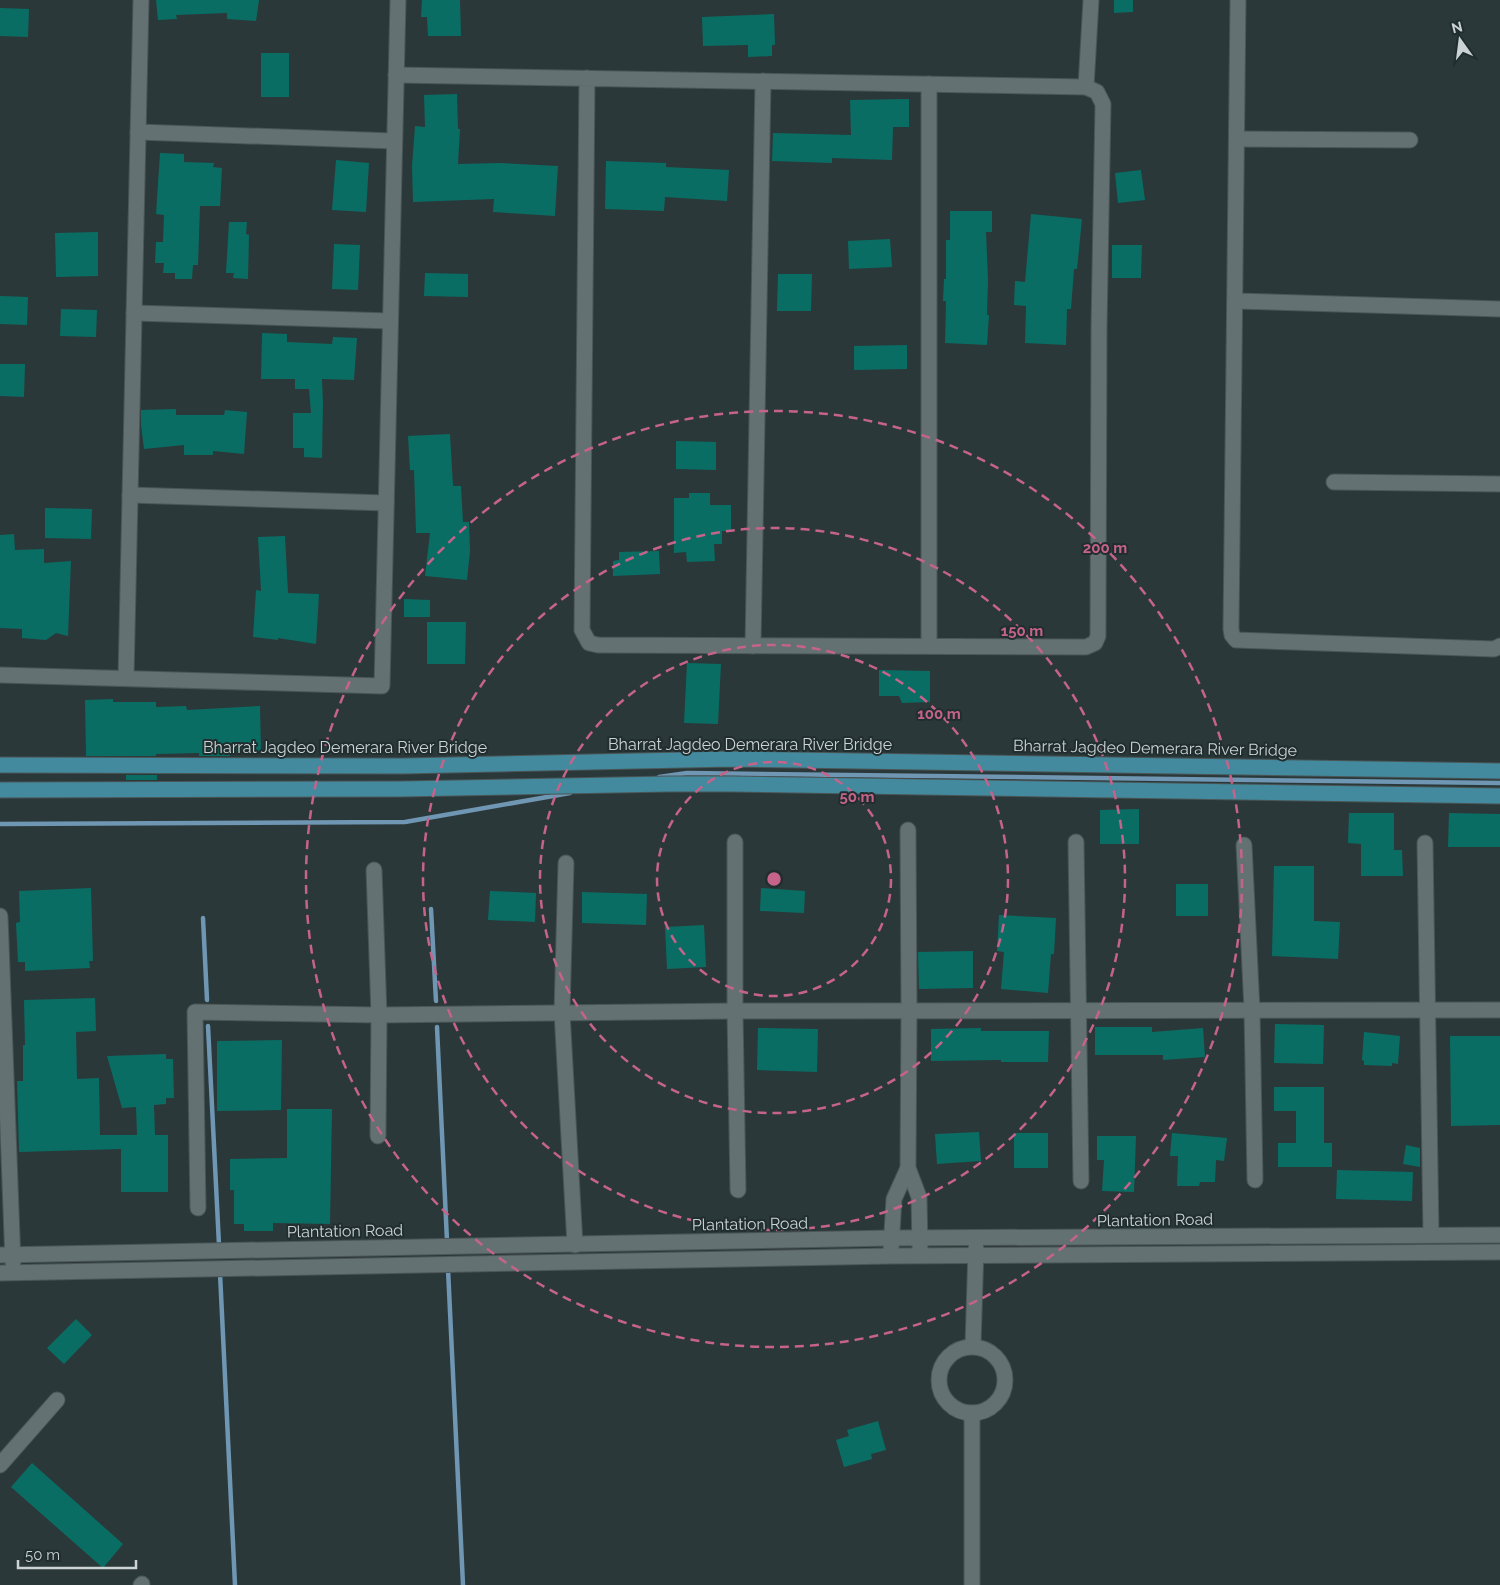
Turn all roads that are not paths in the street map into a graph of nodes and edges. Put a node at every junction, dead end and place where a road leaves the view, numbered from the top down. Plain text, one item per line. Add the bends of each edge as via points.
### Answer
1 (141, 0) edge
2 (398, 0) edge
3 (1091, 0) edge
4 (1238, 0) edge
5 (396, 75) junction
6 (587, 78) junction
7 (763, 82) junction
8 (929, 84) junction
9 (1086, 87) junction
10 (138, 132) junction
11 (1237, 139) junction
12 (1410, 140) dead end
13 (394, 141) junction
14 (1235, 301) junction
15 (1500, 309) edge
16 (134, 313) junction
17 (390, 321) junction
18 (1334, 482) dead end
19 (1500, 484) edge
20 (130, 495) junction
21 (386, 503) junction
22 (753, 646) junction
23 (928, 646) junction
24 (1500, 646) edge
25 (0, 675) edge
26 (126, 678) junction
27 (0, 765) edge
28 (1500, 771) edge
29 (0, 790) edge
30 (1500, 796) edge
31 (908, 830) dead end
32 (736, 842) dead end
33 (1076, 842) dead end
34 (1425, 843) dead end
35 (1244, 845) dead end
36 (566, 863) dead end
37 (374, 870) dead end
38 (0, 916) edge
39 (1078, 1010) junction
40 (1252, 1010) junction
41 (1428, 1010) junction
42 (1500, 1010) edge
43 (735, 1011) junction
44 (909, 1011) junction
45 (562, 1012) junction
46 (379, 1015) junction
47 (378, 1136) dead end
48 (908, 1168) junction
49 (1255, 1180) dead end
50 (1081, 1181) dead end
51 (738, 1190) dead end
52 (198, 1208) dead end
53 (1431, 1234) junction
54 (1500, 1235) edge
55 (891, 1238) junction
56 (919, 1239) junction
57 (976, 1239) junction
58 (575, 1245) junction
59 (1500, 1252) edge
60 (7, 1255) edge
61 (892, 1256) junction
62 (920, 1256) junction
63 (975, 1256) junction
64 (7, 1273) edge
65 (973, 1346) junction
66 (57, 1400) dead end
67 (972, 1413) junction
68 (0, 1465) edge
69 (972, 1585) edge

1 - 10 street
2 - 5 street
3 - 9 street
4 - 11 street
5 - 6 street
5 - 13 street
6 - 7 street
6 - 22 street via 582,630 589,643 598,646
7 - 8 street
7 - 22 street
8 - 9 street
8 - 23 street
9 - 23 street via 1097,92 1103,104 1098,636 1086,647
10 - 13 street
10 - 16 street
11 - 12 street
11 - 14 street
13 - 17 street
14 - 15 street
14 - 24 street via 1232,636 1236,640 1494,649
16 - 17 street
16 - 20 street
17 - 21 street
18 - 19 street
20 - 21 street
20 - 26 street
21 - 26 street via 382,686
22 - 23 street
25 - 26 street
27 - 28 main road, Bharrat Jagdeo Demerara River Bridge via 403,766 731,758
29 - 30 main road via 713,784
31 - 44 street
32 - 43 street
33 - 39 street
34 - 41 street
35 - 40 street
36 - 45 street
37 - 46 street
38 - 60 street
39 - 40 street
39 - 44 street
39 - 50 street
40 - 41 street
40 - 49 street
41 - 42 street
41 - 53 street
43 - 44 street
43 - 45 street
43 - 51 street
44 - 48 street
45 - 46 street
45 - 58 street
46 - 47 street
46 - 52 street via 195,1012
48 - 55 street via 894,1199
48 - 56 street via 919,1198
53 - 54 street, Plantation Road
53 - 57 street, Plantation Road
55 - 56 street, Plantation Road
55 - 58 street, Plantation Road
55 - 61 street
56 - 57 street, Plantation Road
56 - 62 street
57 - 63 street
58 - 60 street, Plantation Road
59 - 63 street, Plantation Road
60 - 64 street
61 - 62 street, Plantation Road
61 - 64 street, Plantation Road
62 - 63 street, Plantation Road
63 - 65 street
65 - 67 street via 949,1356 943,1363 939,1380 948,1403 963,1412
65 - 67 street via 996,1356 1005,1371 1006,1380 996,1404
66 - 68 street
67 - 69 street

